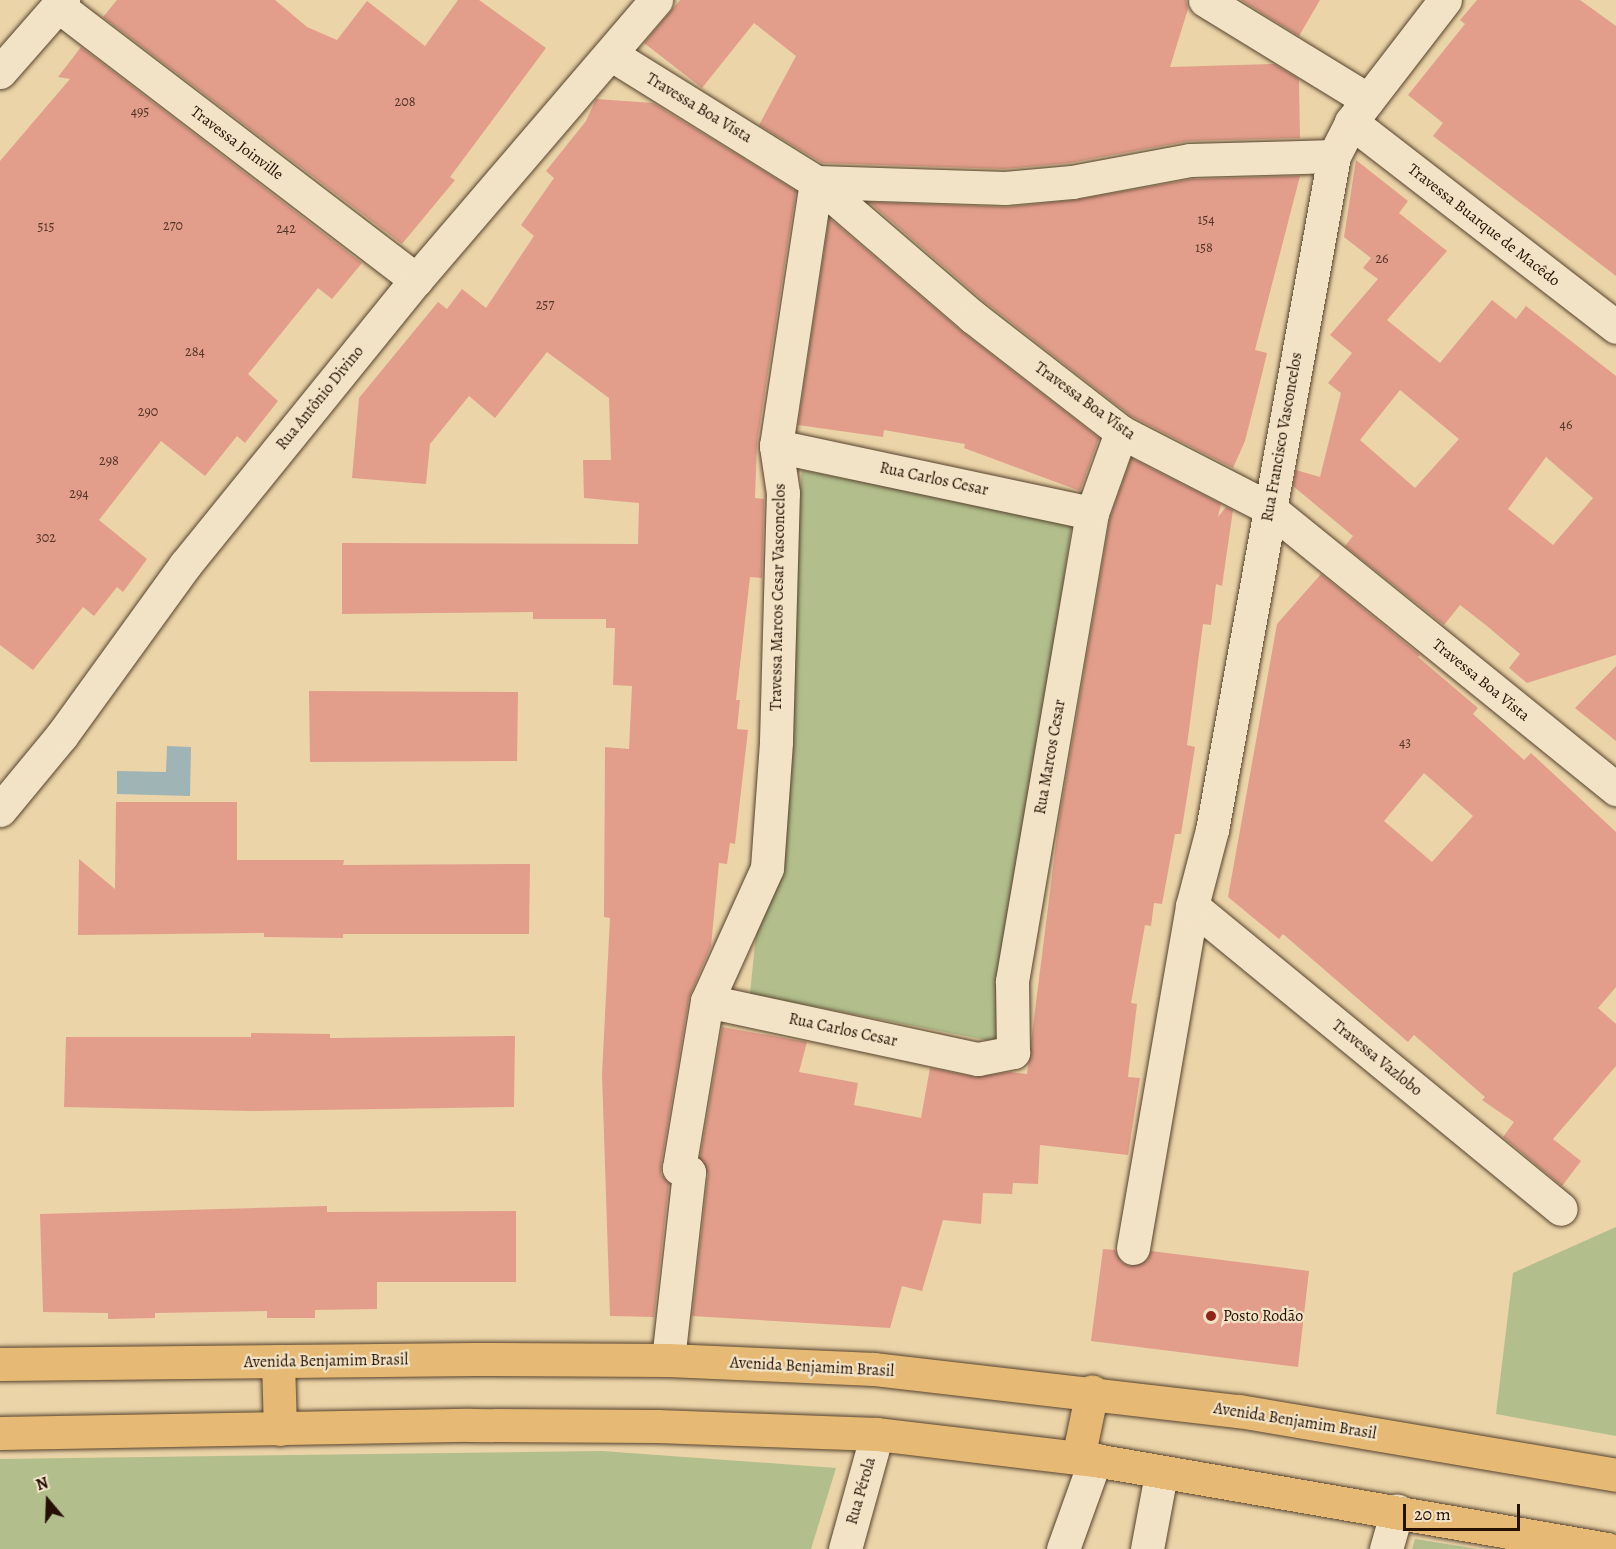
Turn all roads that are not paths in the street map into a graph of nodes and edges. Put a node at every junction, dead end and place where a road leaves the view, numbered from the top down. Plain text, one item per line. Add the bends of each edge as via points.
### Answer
1 (656, 0) edge
2 (1205, 0) edge
3 (1445, 0) edge
4 (61, 3) edge
5 (612, 55) junction
6 (0, 72) edge
7 (1360, 111) junction
8 (1334, 156) junction
9 (816, 182) junction
10 (416, 280) junction
11 (1616, 327) edge
12 (1121, 432) junction
13 (776, 446) junction
14 (1269, 508) junction
15 (1092, 513) junction
16 (1616, 789) edge
17 (0, 810) edge
18 (1192, 906) junction
19 (707, 1001) junction
20 (978, 1059) joint
21 (1561, 1209) dead end
22 (1133, 1248) dead end
23 (668, 1360) junction
24 (278, 1361) junction
25 (0, 1364) edge
26 (1092, 1391) junction
27 (280, 1429) junction
28 (0, 1433) edge
29 (877, 1434) junction
30 (1086, 1459) junction
31 (1161, 1474) junction
32 (1616, 1475) edge
33 (1397, 1511) junction
34 (845, 1549) edge
35 (1063, 1549) edge
36 (1147, 1549) edge
37 (1386, 1549) edge
38 (1607, 1549) edge

1 - 5 street, Rua Antônio Divino
2 - 7 street, Travessa Buarque de Macêdo
3 - 7 street, Rua Francisco Vasconcelos
4 - 6 street
4 - 10 street, Travessa Joinville
5 - 9 street, Travessa Boa Vista
5 - 10 street, Rua Antônio Divino
7 - 8 street, Rua Francisco Vasconcelos
7 - 11 street, Travessa Buarque de Macêdo
8 - 9 street via 1190,160 1072,182 1005,188
8 - 14 street, Rua Francisco Vasconcelos
9 - 12 street, Travessa Boa Vista via 973,317
9 - 13 street, Travessa Marcos Cesar Vasconcelos
10 - 17 street, Rua Antônio Divino via 185,565 62,735
12 - 14 street, Travessa Boa Vista
12 - 15 street, Rua Marcos Cesar
13 - 15 street, Rua Carlos Cesar
13 - 19 street, Travessa Marcos Cesar Vasconcelos via 783,494 776,741 767,868
14 - 16 street, Travessa Boa Vista
14 - 18 street, Rua Francisco Vasconcelos via 1212,830
15 - 20 street, Rua Marcos Cesar via 1012,981 1013,1052
18 - 21 street, Travessa Vazlobo
18 - 22 street, Rua Francisco Vasconcelos
19 - 20 street, Rua Carlos Cesar
19 - 23 street, Travessa Marcos Cesar Vasconcelos via 680,1168 688,1172
23 - 24 main road, Avenida Benjamim Brasil
23 - 26 main road, Avenida Benjamim Brasil via 874,1369
24 - 25 main road, Avenida Benjamim Brasil
24 - 27 main road
26 - 30 main road
26 - 32 main road, Avenida Benjamim Brasil via 1239,1411
27 - 28 main road
27 - 29 main road via 645,1425
29 - 30 main road
29 - 34 street, Rua Pérola
30 - 31 main road
30 - 35 street
31 - 33 main road
31 - 36 street
33 - 37 street
33 - 38 main road

